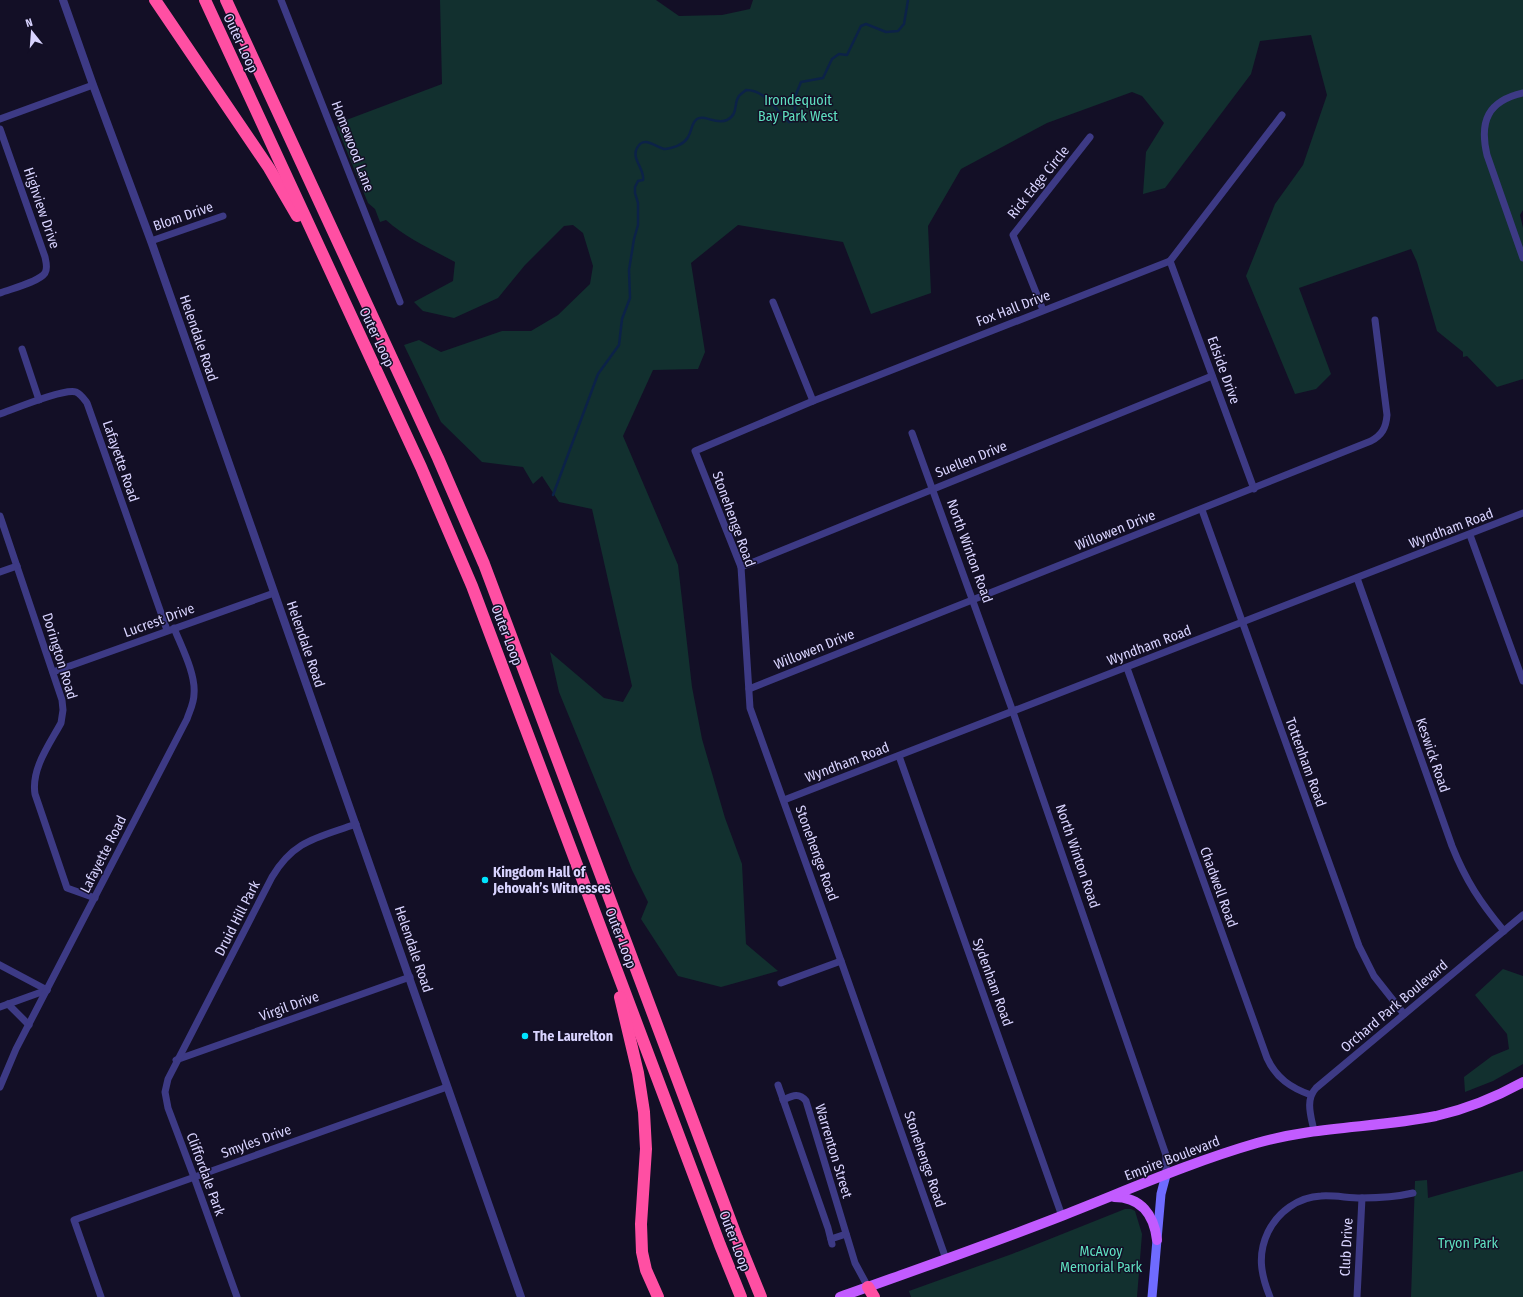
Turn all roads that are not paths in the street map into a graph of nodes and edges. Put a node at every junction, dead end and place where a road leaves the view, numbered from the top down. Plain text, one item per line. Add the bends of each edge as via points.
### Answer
1 (63, 0) edge
2 (155, 0) edge
3 (205, 0) edge
4 (226, 0) edge
5 (281, 0) edge
6 (93, 85) junction
7 (1523, 93) edge
8 (1282, 115) dead end
9 (0, 119) edge
10 (0, 129) edge
11 (1090, 137) dead end
12 (223, 216) dead end
13 (151, 241) junction
14 (1523, 258) edge
15 (1170, 261) junction
16 (0, 293) edge
17 (400, 302) dead end
18 (773, 302) dead end
19 (1043, 310) junction
20 (351, 317) junction
21 (1375, 320) dead end
22 (22, 348) dead end
23 (1212, 376) junction
24 (39, 400) junction
25 (813, 401) junction
26 (0, 414) edge
27 (912, 433) dead end
28 (695, 451) joint
29 (933, 488) junction
30 (1254, 488) junction
31 (1202, 510) junction
32 (1523, 514) edge
33 (0, 516) edge
34 (1470, 535) junction
35 (17, 566) junction
36 (741, 567) junction
37 (0, 572) edge
38 (1357, 578) junction
39 (274, 593) junction
40 (973, 600) junction
41 (1242, 623) junction
42 (170, 629) junction
43 (1127, 668) junction
44 (53, 672) junction
45 (1523, 681) edge
46 (749, 689) junction
47 (1014, 712) junction
48 (898, 756) junction
49 (784, 800) junction
50 (356, 824) junction
51 (95, 898) junction
52 (1523, 915) edge
53 (1504, 931) junction
54 (609, 949) junction
55 (841, 961) junction
56 (0, 965) edge
57 (410, 977) junction
58 (781, 983) dead end
59 (46, 990) junction
60 (8, 1004) junction
61 (0, 1007) edge
62 (1404, 1014) junction
63 (29, 1025) junction
64 (176, 1060) junction
65 (1523, 1082) edge
66 (778, 1085) dead end
67 (0, 1087) edge
68 (447, 1087) junction
69 (1311, 1095) junction
70 (783, 1100) junction
71 (1314, 1131) junction
72 (1166, 1175) junction
73 (194, 1177) junction
74 (1413, 1193) dead end
75 (1106, 1198) junction
76 (1362, 1198) junction
77 (1062, 1216) junction
78 (846, 1234) junction
79 (1157, 1240) junction
80 (946, 1259) junction
81 (871, 1292) edge
82 (739, 1293) edge
83 (101, 1297) edge
84 (237, 1297) edge
85 (521, 1297) edge
86 (658, 1297) edge
87 (761, 1297) edge
88 (840, 1297) edge
89 (1152, 1297) edge
90 (1270, 1297) edge
91 (1357, 1297) edge

1 - 6 street, Helendale Road
2 - 20 highway via 277,182 322,258
3 - 20 highway, Outer Loop
4 - 87 highway, Outer Loop via 482,557
5 - 17 street, Homewood Lane
6 - 9 street
6 - 13 street, Helendale Road
7 - 14 street via 1501,100 1492,108 1486,118 1484,142
8 - 15 street
10 - 16 street, Highview Drive via 45,257 46,268 45,273 37,279
11 - 19 street, Rick Edge Circle via 1013,235
12 - 13 street, Blom Drive
13 - 39 street, Helendale Road
15 - 19 street, Fox Hall Drive
15 - 23 street, Edside Drive
18 - 25 street
19 - 25 street, Fox Hall Drive
20 - 54 highway, Outer Loop via 421,467 472,586
21 - 30 street, Willowen Drive via 1387,411 1387,422 1382,433 1371,442
22 - 24 street
23 - 29 street, Suellen Drive
23 - 30 street, Edside Drive
24 - 26 street
24 - 42 street, Lafayette Road via 70,391 76,392 87,403
25 - 28 street, Fox Hall Drive
27 - 29 street, North Winton Road
28 - 36 street, Stonehenge Road
29 - 36 street, Suellen Drive
29 - 40 street, North Winton Road
30 - 31 street, Willowen Drive
31 - 40 street, Willowen Drive
31 - 41 street, Tottenham Road
32 - 34 street, Wyndham Road
33 - 35 street, Dorington Road
34 - 38 street, Wyndham Road
34 - 45 street
35 - 37 street
35 - 44 street, Dorington Road
36 - 46 street, Stonehenge Road
38 - 41 street, Wyndham Road
38 - 53 street, Keswick Road via 1454,852 1475,894
39 - 42 street, Lucrest Drive
39 - 50 street, Helendale Road
40 - 46 street, Willowen Drive
40 - 47 street, North Winton Road
41 - 43 street, Wyndham Road
41 - 62 street, Tottenham Road via 1359,946 1374,976
42 - 44 street, Lucrest Drive
42 - 51 street, Lafayette Road via 194,682 193,705
43 - 47 street, Wyndham Road
43 - 69 street, Chadwell Road via 1267,1058 1285,1083
44 - 51 street, Dorington Road via 62,700 62,717 35,775 35,794 67,888
46 - 49 street, Stonehenge Road via 750,708
47 - 48 street, Wyndham Road
47 - 72 street, North Winton Road via 1166,1155
48 - 49 street, Wyndham Road
48 - 77 street, Sydenham Road
49 - 55 street, Stonehenge Road
50 - 57 street, Helendale Road
50 - 64 street, Druid Hill Park via 301,845 283,860
51 - 59 street, Lafayette Road
52 - 53 street, Orchard Park Boulevard
53 - 62 street, Orchard Park Boulevard
54 - 82 highway, Outer Loop
54 - 86 highway via 642,1097 646,1149 642,1247 646,1270
55 - 58 street
55 - 80 street, Stonehenge Road
56 - 59 street
57 - 64 street, Virgil Drive
57 - 68 street, Helendale Road
59 - 60 street
59 - 63 street, Lafayette Road
60 - 61 street
60 - 63 street
62 - 69 street, Orchard Park Boulevard via 1318,1086
63 - 67 street, Lafayette Road
64 - 73 street, Cliffordale Park via 166,1086 166,1100
65 - 71 main road, Empire Boulevard via 1484,1100 1437,1115
66 - 70 street, Warrenton Street
68 - 73 street, Smyles Drive
68 - 85 street, Helendale Road
69 - 71 street
70 - 78 street, Warrenton Street via 798,1095 806,1101
70 - 78 street, Warrenton Street via 831,1241
71 - 72 main road, Empire Boulevard via 1251,1145
72 - 75 main road, Empire Boulevard
72 - 79 main road, North Winton Road via 1161,1194
73 - 83 street, Smyles Drive via 74,1220
73 - 84 street, Cliffordale Park
74 - 76 street
75 - 77 main road, Empire Boulevard
75 - 79 main road via 1127,1198 1142,1206 1152,1221
76 - 90 street via 1308,1198 1292,1205 1280,1215 1270,1227 1261,1254 1260,1266
76 - 91 street, Club Drive
77 - 80 main road, Empire Boulevard
78 - 81 street, Warrenton Street via 857,1267
79 - 89 main road, North Winton Road
80 - 81 main road, Empire Boulevard
81 - 88 main road, Empire Boulevard

